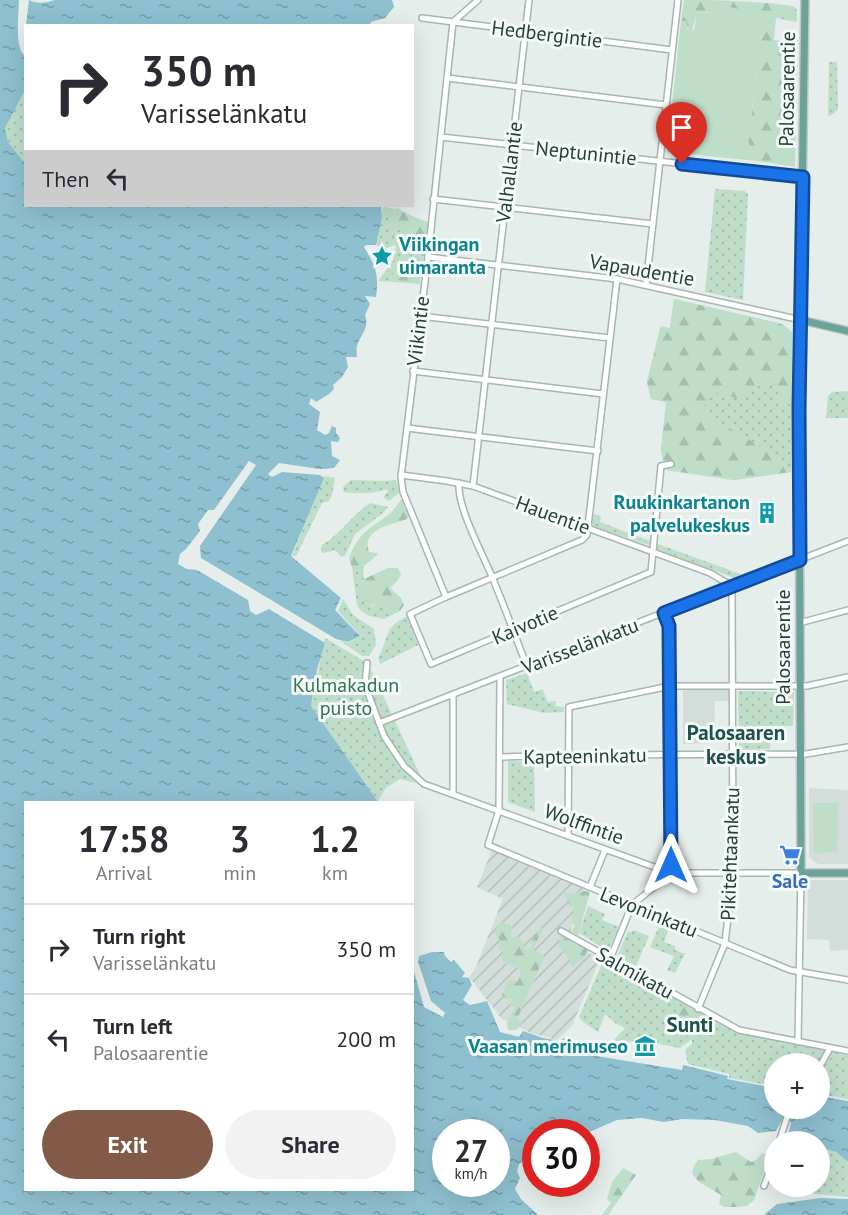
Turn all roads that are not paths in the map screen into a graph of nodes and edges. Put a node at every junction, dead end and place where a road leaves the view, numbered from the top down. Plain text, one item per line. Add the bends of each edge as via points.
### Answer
1 (478, 0) edge
2 (530, 0) edge
3 (678, 0) edge
4 (805, 0) edge
5 (422, 18) dead end
6 (453, 22) junction
7 (526, 32) junction
8 (672, 50) junction
9 (447, 78) junction
10 (519, 87) junction
11 (666, 105) junction
12 (441, 137) junction
13 (512, 145) junction
14 (660, 161) junction
15 (803, 177) junction
16 (433, 199) junction
17 (504, 207) junction
18 (653, 224) junction
19 (428, 257) junction
20 (499, 265) junction
21 (618, 279) junction
22 (646, 285) junction
23 (420, 316) junction
24 (801, 320) junction
25 (492, 324) junction
26 (848, 331) edge
27 (610, 338) junction
28 (413, 371) junction
29 (485, 381) junction
30 (603, 394) junction
31 (407, 428) junction
32 (480, 437) junction
33 (598, 451) junction
34 (671, 464) dead end
35 (401, 475) junction
36 (459, 483) junction
37 (473, 486) junction
38 (588, 528) junction
39 (848, 541) edge
40 (652, 552) junction
41 (800, 560) junction
42 (493, 577) junction
43 (732, 586) junction
44 (446, 597) junction
45 (848, 610) edge
46 (664, 613) junction
47 (799, 623) junction
48 (513, 630) junction
49 (367, 663) dead end
50 (527, 667) junction
51 (500, 677) junction
52 (848, 677) edge
53 (670, 686) junction
54 (733, 686) junction
55 (800, 686) junction
56 (453, 696) junction
57 (379, 723) junction
58 (848, 747) edge
59 (733, 754) junction
60 (801, 754) junction
61 (568, 755) junction
62 (671, 755) junction
63 (501, 757) junction
64 (453, 794) junction
65 (499, 810) junction
66 (568, 836) junction
67 (605, 850) junction
68 (671, 873) junction
69 (733, 873) junction
70 (801, 873) junction
71 (848, 873) edge
72 (590, 887) junction
73 (632, 905) junction
74 (561, 930) dead end
75 (725, 943) junction
76 (610, 960) junction
77 (798, 971) junction
78 (848, 980) edge
79 (698, 1009) junction
80 (798, 1042) junction
81 (830, 1048) junction
82 (848, 1051) edge
83 (827, 1053) edge

1 - 6 street
2 - 7 street, Valhallantie
3 - 8 street
4 - 15 main road, Palosaarentie
5 - 6 street, Hedbergintie
6 - 7 street, Hedbergintie
6 - 9 street, Viikintie
7 - 8 street, Hedbergintie
7 - 10 street, Valhallantie
8 - 11 street
9 - 10 street
9 - 12 street, Viikintie
10 - 11 street
10 - 13 street, Valhallantie
11 - 14 street
12 - 13 street, Neptunintie
12 - 16 street, Viikintie
13 - 14 street, Neptunintie
13 - 17 street, Valhallantie
14 - 15 street, Neptunintie
14 - 18 street
15 - 24 main road, Palosaarentie
16 - 17 street
16 - 19 street, Viikintie
17 - 18 street
17 - 20 street, Valhallantie
18 - 22 street
19 - 20 street, Vapaudentie
19 - 23 street, Viikintie
20 - 21 street, Vapaudentie
20 - 25 street, Valhallantie
21 - 22 street, Vapaudentie
21 - 27 street
22 - 24 street, Vapaudentie
23 - 25 street
23 - 28 street, Viikintie
24 - 26 main road, Vapaudentie
24 - 41 main road, Palosaarentie
25 - 27 street
25 - 29 street, Valhallantie
27 - 30 street
28 - 29 street
28 - 31 street, Viikintie
29 - 30 street
29 - 32 street, Valhallantie
30 - 33 street
31 - 32 street
31 - 35 street, Viikintie
32 - 33 street
32 - 37 street, Valhallantie
33 - 38 street
34 - 40 street via 661,466
35 - 36 street, Hauentie
35 - 44 street, Viikintie via 403,492
36 - 37 street, Hauentie
36 - 42 street via 467,518
37 - 38 street, Hauentie
38 - 40 street, Hauentie
38 - 42 street via 582,540
39 - 41 street, Varisselänkatu
40 - 43 street, Hauentie via 717,576
40 - 48 street, Kaivotie via 651,572
41 - 43 street, Varisselänkatu
41 - 47 main road, Palosaarentie
42 - 44 street
42 - 48 street
43 - 46 street, Varisselänkatu
43 - 54 street, Pikitehtaankatu
44 - 48 street, Kaivotie via 410,614 430,664
45 - 47 street
46 - 50 street, Varisselänkatu
46 - 53 street via 669,622
47 - 55 main road, Palosaarentie
48 - 50 street
49 - 57 street, Wolffintie via 365,685
50 - 51 street, Varisselänkatu
51 - 56 street, Varisselänkatu
51 - 63 street
52 - 55 street
53 - 54 street
53 - 61 street via 569,707
53 - 62 street
54 - 55 street
54 - 59 street, Pikitehtaankatu
55 - 60 main road, Palosaarentie
56 - 57 street, Varisselänkatu
56 - 64 street
57 - 64 street, Wolffintie via 404,766 424,784
58 - 60 street, Kapteeninkatu
59 - 60 street, Kapteeninkatu
59 - 62 street, Kapteeninkatu
59 - 69 street, Pikitehtaankatu
60 - 70 main road, Palosaarentie
61 - 62 street, Kapteeninkatu
61 - 63 street, Kapteeninkatu
61 - 66 street
62 - 68 street
63 - 65 street
64 - 65 street, Wolffintie
65 - 66 street, Wolffintie
65 - 72 street, Levoninkatu via 488,844
66 - 67 street, Wolffintie
67 - 68 street, Wolffintie
67 - 72 street
68 - 69 street, Wolffintie
68 - 73 street
69 - 70 street, Wolffintie
69 - 75 street, Pikitehtaankatu
70 - 71 main road, Wolffintie
70 - 77 street, Palosaarentie
72 - 73 street, Levoninkatu
73 - 75 street, Levoninkatu
73 - 76 street
74 - 76 street, Salmikatu
75 - 77 street, Levoninkatu
75 - 79 street, Pikitehtaankatu
76 - 79 street, Salmikatu
77 - 78 street, Levoninkatu
77 - 80 street, Palosaarentie
79 - 80 street, Salmikatu via 739,1030
80 - 81 street, Salmikatu
81 - 82 street, Salmikatu
81 - 83 street

